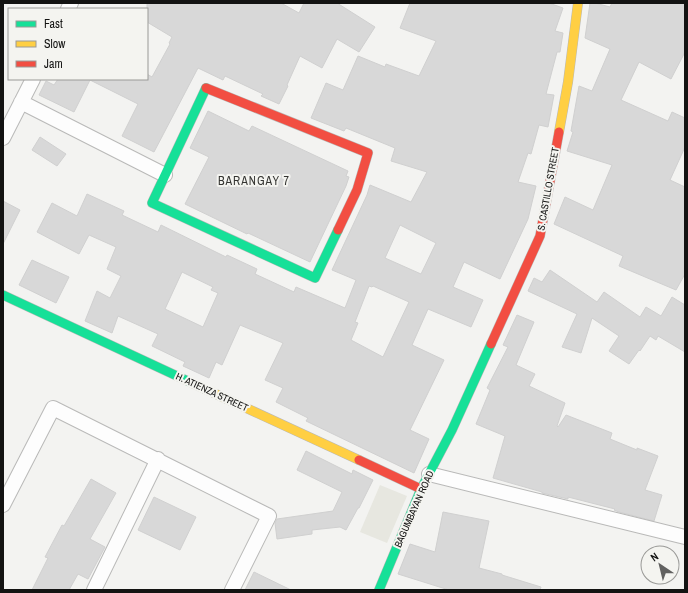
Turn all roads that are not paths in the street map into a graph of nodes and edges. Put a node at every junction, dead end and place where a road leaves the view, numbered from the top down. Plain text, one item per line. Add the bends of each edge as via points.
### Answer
1 (578, 3) edge
2 (32, 80) edge
3 (21, 102) junction
4 (3, 138) edge
5 (165, 175) junction
6 (3, 295) edge
7 (452, 430) joint
8 (158, 460) junction
9 (429, 474) junction
10 (421, 489) junction
11 (3, 505) edge
12 (685, 537) edge
13 (94, 590) edge
14 (232, 590) edge
15 (379, 590) edge

1 - 7 street, S. CASTILLO STREET via 568,82 540,236
2 - 3 street
3 - 4 street
3 - 5 street
5 - 5 street via 152,203 315,278 357,190 368,153 206,88
6 - 10 street, H. ATIENZA STREET
7 - 9 street, BAGUMBAYAN ROAD
8 - 11 street via 53,408
8 - 13 street
8 - 14 street via 269,516
9 - 10 street, BAGUMBAYAN ROAD
9 - 12 street
10 - 15 street, BAGUMBAYAN ROAD

